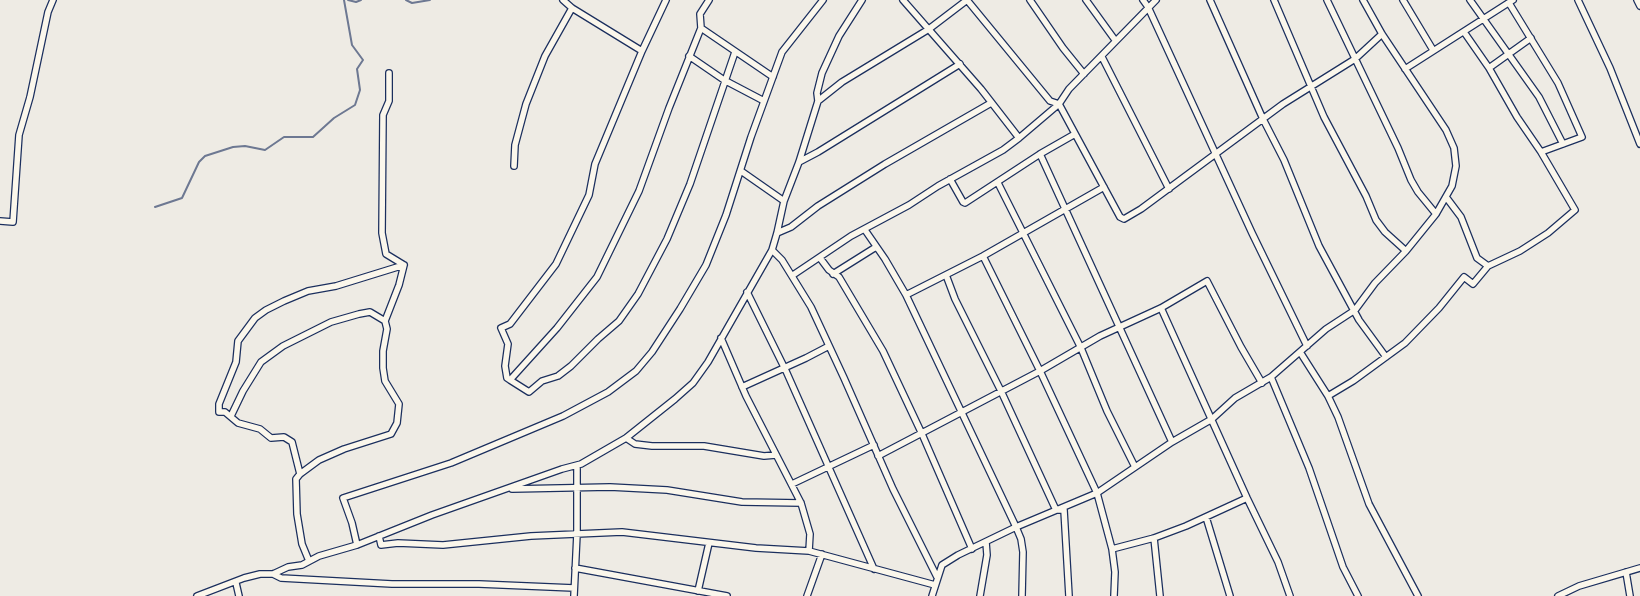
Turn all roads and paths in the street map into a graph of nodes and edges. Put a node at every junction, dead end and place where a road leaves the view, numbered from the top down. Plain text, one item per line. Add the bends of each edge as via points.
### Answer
1 (53, 0) edge
2 (563, 0) edge
3 (666, 0) edge
4 (709, 0) edge
5 (823, 0) edge
6 (862, 0) edge
7 (903, 0) edge
8 (1030, 0) edge
9 (1086, 0) edge
10 (1143, 0) edge
11 (1156, 0) edge
12 (1210, 0) edge
13 (1274, 0) edge
14 (1327, 0) edge
15 (1363, 0) edge
16 (1403, 0) edge
17 (1470, 0) edge
18 (1578, 0) edge
19 (1637, 0) edge
20 (1511, 2) edge
21 (1640, 6) edge
22 (1148, 7) junction
23 (572, 8) junction
24 (1483, 18) junction
25 (701, 28) junction
26 (929, 29) junction
27 (1464, 32) junction
28 (1382, 34) junction
29 (1531, 38) junction
30 (1115, 40) junction
31 (1433, 50) junction
32 (642, 51) junction
33 (735, 52) junction
34 (1508, 54) junction
35 (689, 56) junction
36 (1102, 56) junction
37 (1355, 58) junction
38 (960, 64) junction
39 (1489, 68) junction
40 (1405, 69) junction
41 (389, 73) dead end
42 (1084, 74) junction
43 (773, 77) junction
44 (724, 80) junction
45 (1312, 87) junction
46 (764, 101) junction
47 (818, 101) junction
48 (991, 103) junction
49 (1059, 104) junction
50 (1263, 119) junction
51 (1075, 134) junction
52 (1019, 138) junction
53 (1563, 144) junction
54 (1640, 144) edge
55 (1541, 152) junction
56 (1216, 153) junction
57 (1040, 154) junction
58 (798, 162) junction
59 (514, 166) dead end
60 (741, 171) junction
61 (950, 180) junction
62 (998, 183) junction
63 (1104, 187) junction
64 (1169, 189) junction
65 (1446, 197) junction
66 (784, 201) junction
67 (1066, 210) junction
68 (1436, 214) junction
69 (0, 221) edge
70 (865, 230) junction
71 (1023, 232) junction
72 (777, 233) junction
73 (876, 247) junction
74 (772, 250) junction
75 (1406, 252) junction
76 (983, 256) junction
77 (820, 258) junction
78 (404, 265) junction
79 (1488, 266) junction
80 (832, 274) junction
81 (793, 275) junction
82 (946, 275) junction
83 (747, 292) junction
84 (906, 295) junction
85 (1161, 308) junction
86 (1355, 310) junction
87 (385, 320) junction
88 (1120, 328) junction
89 (721, 338) junction
90 (829, 346) junction
91 (1307, 346) junction
92 (1081, 348) junction
93 (1300, 352) junction
94 (1386, 357) junction
95 (784, 367) junction
96 (1040, 371) junction
97 (1271, 377) junction
98 (510, 380) junction
99 (1262, 382) junction
100 (742, 387) junction
101 (1001, 391) junction
102 (1328, 396) junction
103 (961, 413) junction
104 (231, 416) junction
105 (1212, 419) junction
106 (922, 434) junction
107 (626, 438) junction
108 (1172, 442) junction
109 (874, 445) junction
110 (776, 455) junction
111 (878, 456) junction
112 (577, 466) junction
113 (829, 466) junction
114 (1135, 467) junction
115 (300, 474) junction
116 (792, 484) junction
117 (578, 487) junction
118 (506, 489) junction
119 (1097, 493) junction
120 (1247, 498) junction
121 (801, 503) junction
122 (1056, 510) junction
123 (1206, 517) junction
124 (1016, 527) junction
125 (577, 534) junction
126 (378, 536) junction
127 (1154, 538) junction
128 (986, 542) junction
129 (709, 543) junction
130 (357, 545) junction
131 (1112, 548) junction
132 (972, 549) junction
133 (809, 551) junction
134 (822, 554) junction
135 (309, 561) junction
136 (575, 568) junction
137 (1640, 568) edge
138 (874, 569) junction
139 (1626, 572) junction
140 (273, 574) junction
141 (937, 577) junction
142 (236, 583) junction
143 (935, 585) junction
144 (574, 588) junction
145 (698, 591) junction
146 (1570, 594) edge
147 (197, 596) edge
148 (239, 596) edge
149 (574, 596) edge
150 (727, 596) edge
151 (807, 596) edge
152 (932, 596) edge
153 (980, 596) edge
154 (1022, 596) edge
155 (1069, 596) edge
156 (1114, 596) edge
157 (1160, 596) edge
158 (1230, 596) edge
159 (1290, 596) edge
160 (1358, 596) edge
161 (1418, 596) edge
162 (1558, 596) edge
163 (1630, 596) edge

1 - 69 street via 19,135 13,222
2 - 23 street
3 - 32 street
4 - 25 street via 700,14
5 - 43 street via 782,52
6 - 47 street via 839,36 822,73 817,93
7 - 26 street
8 - 42 street
9 - 30 street
10 - 22 street
11 - 22 street
12 - 50 street
13 - 45 street
14 - 37 street
15 - 28 street
16 - 31 street
17 - 24 street
18 - 54 street via 1610,68
19 - 21 street
20 - 24 street
20 - 29 street
22 - 30 street
22 - 56 street
23 - 32 street
23 - 59 street via 545,56 526,104 515,145
24 - 27 street
24 - 34 street
25 - 33 street
25 - 35 street
26 - 38 street
26 - 47 street via 842,82
26 - 49 street via 967,0 1050,101
27 - 31 street
27 - 39 street
28 - 37 street
28 - 40 street
29 - 34 street
29 - 53 street via 1558,83 1582,136
30 - 36 street
31 - 40 street
32 - 98 street via 595,164 589,195 556,264 510,324 501,328 508,344 504,366
33 - 43 street
33 - 44 street
34 - 39 street
34 - 53 street via 1539,97
35 - 44 street
35 - 98 street via 639,191 597,277 557,328
36 - 42 street
36 - 64 street
37 - 45 street
37 - 68 street via 1411,180
38 - 48 street
38 - 58 street
39 - 55 street via 1517,118
40 - 65 street via 1446,130 1454,148 1456,166 1452,186
41 - 78 street via 389,101 383,115 382,233 386,254
42 - 49 street
43 - 46 street
44 - 46 street
44 - 98 street via 690,184 667,239 638,294 619,321 571,366 558,376 542,381 529,392
45 - 50 street
45 - 75 street via 1324,117 1376,220 1384,232
46 - 60 street
47 - 58 street
48 - 52 street
48 - 72 street via 885,164 818,206 791,227
49 - 51 street
49 - 52 street
50 - 56 street
50 - 86 street via 1284,160 1319,246 1339,286
51 - 57 street
51 - 63 street
52 - 61 street
53 - 55 street
55 - 79 street via 1575,210 1548,233 1520,251
56 - 64 street
56 - 91 street
57 - 62 street
57 - 67 street
58 - 66 street
60 - 66 street
60 - 130 street via 706,265 656,346 636,370 608,392 563,416 451,463 343,498
61 - 62 street via 965,203
61 - 70 street
62 - 71 street
63 - 64 street via 1120,217 1124,219
63 - 67 street
65 - 68 street
65 - 79 street via 1461,217 1477,258
66 - 72 street
67 - 71 street
67 - 88 street
68 - 75 street
70 - 73 street
70 - 77 street via 851,236
71 - 76 street
71 - 92 street
72 - 74 street
73 - 80 street
73 - 84 street
74 - 81 street
74 - 83 street
75 - 86 street via 1375,283
76 - 82 street
76 - 96 street
77 - 80 street
77 - 81 street
78 - 87 street
78 - 104 street via 336,286 308,291 266,310 256,318 238,342 236,362 219,404 219,412
79 - 94 street via 1473,284 1464,277 1439,308 1405,343
80 - 106 street via 839,277 883,351
81 - 90 street
82 - 84 street
82 - 101 street via 958,305
83 - 89 street
83 - 95 street
84 - 103 street
85 - 88 street
85 - 99 street via 1207,281
85 - 105 street
86 - 91 street via 1326,329
86 - 94 street via 1359,320
87 - 104 street via 370,312 359,314 331,322 283,346 261,362
87 - 115 street via 387,329 383,368 385,381 399,404 397,424 391,434 344,448 319,460
88 - 92 street via 1100,336
88 - 108 street
89 - 100 street
89 - 107 street via 693,383
90 - 95 street
90 - 109 street
91 - 93 street
92 - 96 street
92 - 114 street via 1107,411
93 - 97 street
93 - 102 street
94 - 102 street
95 - 100 street
95 - 113 street
96 - 101 street
96 - 119 street
97 - 99 street
97 - 160 street via 1309,468 1343,568
99 - 105 street via 1235,398
100 - 110 street
101 - 103 street
101 - 122 street
102 - 161 street via 1369,504
103 - 106 street
103 - 124 street
104 - 115 street via 238,423 260,429 271,438 284,437 292,442
105 - 108 street
105 - 120 street
106 - 111 street
106 - 132 street
107 - 110 street via 635,444 704,446 764,456
107 - 112 street
108 - 114 street
109 - 111 street
109 - 113 street
110 - 116 street
111 - 141 street
112 - 117 street
112 - 118 street
113 - 116 street
113 - 138 street
114 - 119 street
115 - 135 street via 295,486 297,514 302,544
116 - 121 street
117 - 118 street
117 - 121 street via 667,490 742,502
117 - 125 street
118 - 126 street
119 - 122 street
119 - 131 street
120 - 123 street
120 - 159 street via 1278,562
121 - 133 street via 810,534
122 - 124 street
122 - 155 street via 1064,510 1065,516
123 - 127 street
123 - 158 street
124 - 128 street
124 - 154 street via 1023,552
125 - 126 street via 443,545 381,545
125 - 129 street via 622,532
125 - 136 street
126 - 130 street
127 - 131 street
127 - 157 street
128 - 132 street
128 - 153 street via 987,555
129 - 133 street
129 - 145 street
130 - 135 street
131 - 156 street
132 - 141 street via 958,554 942,565
133 - 134 street
134 - 138 street
134 - 151 street
135 - 140 street
136 - 144 street
136 - 145 street
137 - 139 street
138 - 143 street
139 - 146 street via 1579,586
139 - 163 street
140 - 142 street via 260,574
140 - 144 street via 281,578 392,584
141 - 143 street
142 - 147 street
142 - 148 street
143 - 152 street
144 - 149 street
145 - 150 street
146 - 162 street

